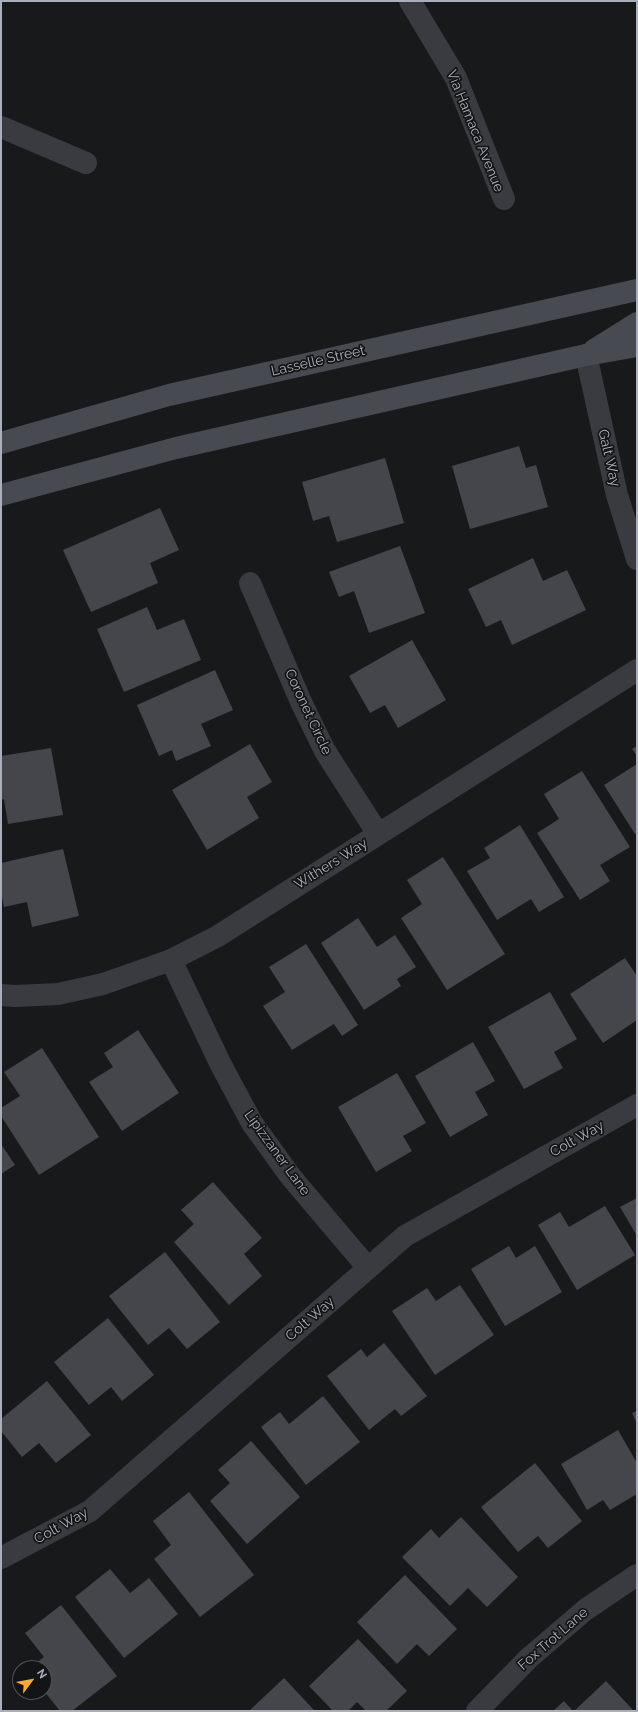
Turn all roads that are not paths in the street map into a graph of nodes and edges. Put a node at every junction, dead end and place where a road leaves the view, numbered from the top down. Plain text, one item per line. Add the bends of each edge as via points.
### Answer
1 (410, 1) edge
2 (1, 127) edge
3 (86, 163) dead end
4 (504, 199) dead end
5 (637, 290) edge
6 (637, 323) edge
7 (637, 346) edge
8 (586, 355) junction
9 (1, 443) edge
10 (1, 495) edge
11 (637, 559) edge
12 (250, 583) dead end
13 (637, 670) edge
14 (378, 834) junction
15 (171, 960) junction
16 (1, 995) edge
17 (637, 1105) edge
18 (368, 1268) junction
19 (1, 1558) edge
20 (637, 1575) edge
21 (477, 1711) edge

1 - 4 street, Via Hamaca Avenue via 456,78
2 - 3 street
5 - 9 main road, Lasselle Street via 168,395
6 - 8 main road
7 - 8 main road
8 - 10 main road via 176,448
8 - 11 street, Galt Way via 617,495
12 - 14 street, Coronet Circle via 325,751
13 - 14 street, Withers Way
14 - 15 street, Withers Way via 218,936
15 - 16 street, Withers Way via 103,984 58,994
15 - 18 street, Lipizzaner Lane via 252,1123 291,1177
17 - 18 street, Colt Way via 405,1236
18 - 19 street, Colt Way via 90,1511
20 - 21 street, Fox Trot Lane via 585,1610 529,1658

